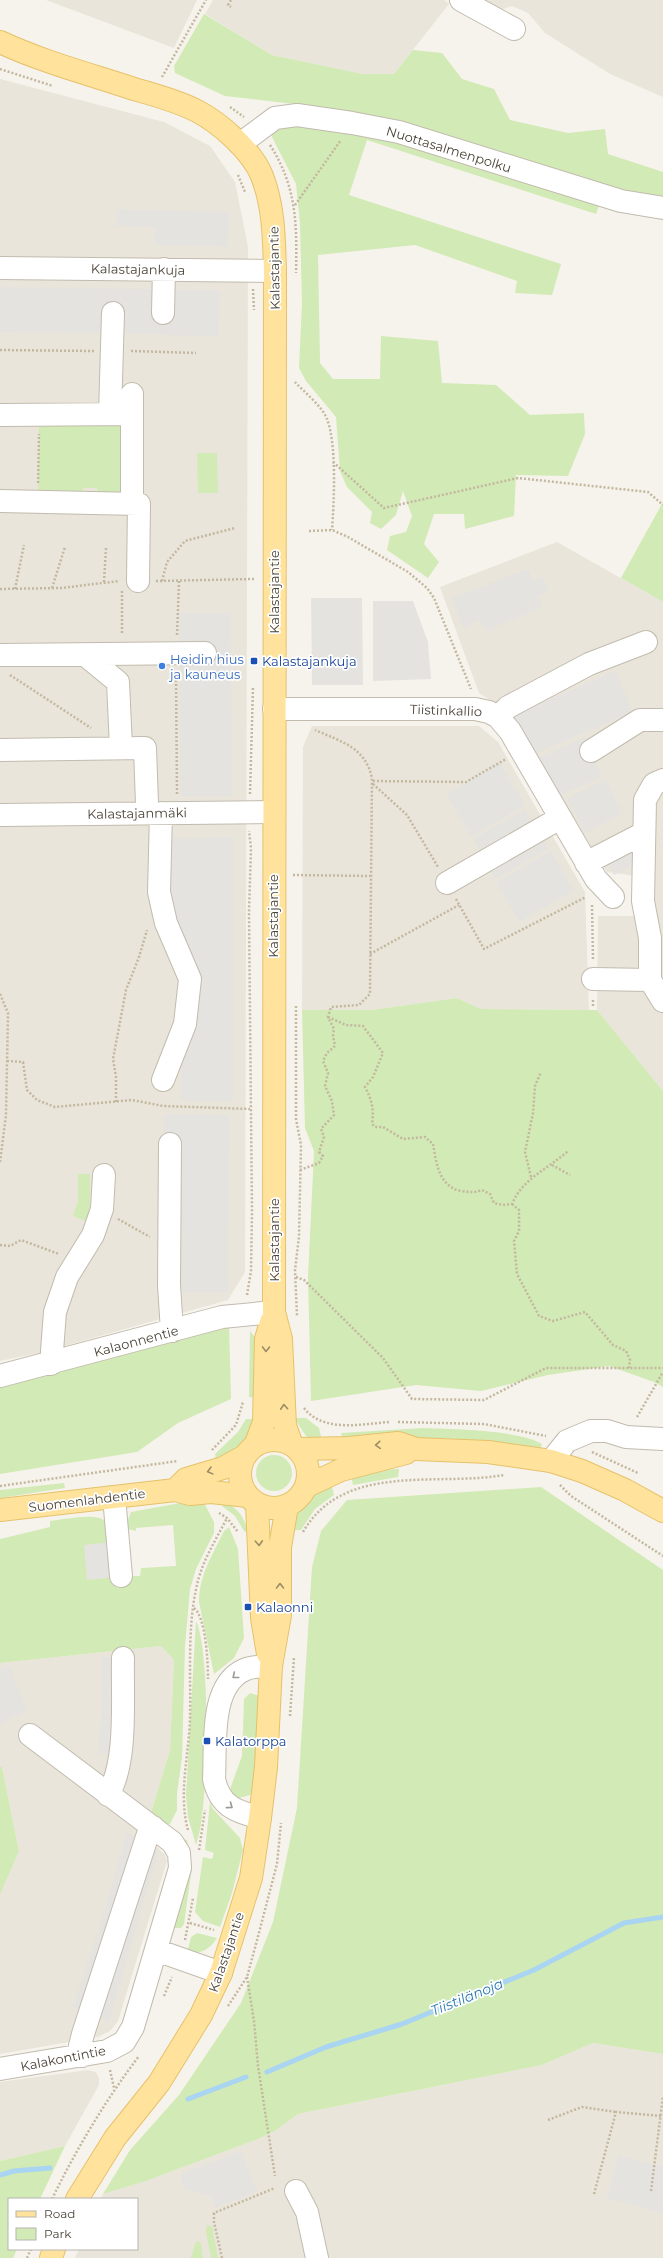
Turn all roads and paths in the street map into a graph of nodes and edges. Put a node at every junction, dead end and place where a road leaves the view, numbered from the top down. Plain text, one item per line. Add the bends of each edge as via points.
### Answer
1 (206, 0) edge
2 (231, 0) edge
3 (461, 0) edge
4 (231, 7) dead end
5 (514, 29) dead end
6 (0, 42) edge
7 (0, 69) edge
8 (162, 77) dead end
9 (61, 88) dead end
10 (352, 123) junction
11 (240, 144) junction
12 (237, 173) dead end
13 (246, 194) dead end
14 (295, 206) dead end
15 (663, 208) edge
16 (0, 268) edge
17 (164, 269) junction
18 (275, 272) junction
19 (113, 313) dead end
20 (163, 313) dead end
21 (295, 382) dead end
22 (110, 414) junction
23 (0, 415) edge
24 (40, 415) junction
25 (333, 462) junction
26 (0, 501) edge
27 (37, 502) junction
28 (132, 504) junction
29 (663, 505) edge
30 (235, 528) dead end
31 (332, 530) junction
32 (309, 531) dead end
33 (24, 545) dead end
34 (65, 548) dead end
35 (106, 548) dead end
36 (162, 581) dead end
37 (179, 581) dead end
38 (104, 582) dead end
39 (130, 585) joint
40 (52, 588) dead end
41 (16, 589) dead end
42 (646, 642) dead end
43 (122, 653) junction
44 (176, 653) junction
45 (205, 653) dead end
46 (85, 655) junction
47 (3, 664) edge
48 (274, 709) junction
49 (475, 709) junction
50 (498, 717) junction
51 (663, 720) edge
52 (308, 727) dead end
53 (96, 732) dead end
54 (122, 748) junction
55 (0, 750) edge
56 (591, 751) dead end
57 (513, 755) dead end
58 (663, 780) edge
59 (373, 783) junction
60 (162, 810) junction
61 (273, 812) junction
62 (0, 815) edge
63 (560, 818) junction
64 (644, 833) junction
65 (586, 863) junction
66 (293, 874) dead end
67 (370, 876) junction
68 (447, 883) junction
69 (614, 897) dead end
70 (459, 905) junction
71 (148, 927) dead end
72 (657, 938) edge
73 (370, 954) junction
74 (593, 979) junction
75 (650, 980) junction
76 (0, 994) edge
77 (663, 1001) edge
78 (593, 1006) dead end
79 (328, 1017) junction
80 (7, 1061) junction
81 (541, 1072) dead end
82 (163, 1080) dead end
83 (116, 1102) junction
84 (250, 1109) dead end
85 (170, 1144) dead end
86 (568, 1151) dead end
87 (0, 1162) edge
88 (552, 1165) junction
89 (300, 1170) dead end
90 (104, 1175) dead end
91 (570, 1175) dead end
92 (531, 1177) junction
93 (512, 1204) junction
94 (102, 1210) junction
95 (141, 1234) dead end
96 (0, 1245) edge
97 (77, 1261) junction
98 (296, 1277) dead end
99 (274, 1312) junction
100 (172, 1331) junction
101 (51, 1364) junction
102 (629, 1368) junction
103 (663, 1368) edge
104 (663, 1372) edge
105 (0, 1376) edge
106 (242, 1409) dead end
107 (626, 1437) junction
108 (663, 1439) edge
109 (295, 1447) junction
110 (416, 1449) junction
111 (211, 1451) dead end
112 (250, 1451) junction
113 (182, 1460) dead end
114 (551, 1461) junction
115 (486, 1471) dead end
116 (507, 1475) dead end
117 (485, 1479) junction
118 (558, 1483) dead end
119 (0, 1486) edge
120 (307, 1486) junction
121 (175, 1490) junction
122 (344, 1493) dead end
123 (114, 1497) junction
124 (253, 1500) junction
125 (287, 1506) junction
126 (0, 1510) edge
127 (663, 1511) edge
128 (227, 1518) dead end
129 (241, 1537) dead end
130 (663, 1556) edge
131 (122, 1576) dead end
132 (123, 1658) dead end
133 (271, 1666) junction
134 (214, 1679) dead end
135 (208, 1684) dead end
136 (30, 1735) dead end
137 (108, 1795) junction
138 (260, 1818) junction
139 (153, 1827) junction
140 (156, 1950) junction
141 (221, 1973) junction
142 (247, 1976) dead end
143 (82, 2056) junction
144 (0, 2069) edge
145 (663, 2096) edge
146 (616, 2112) junction
147 (661, 2116) junction
148 (548, 2120) dead end
149 (276, 2176) dead end
150 (286, 2190) joint
151 (652, 2191) dead end
152 (594, 2194) dead end
153 (78, 2198) edge
154 (222, 2258) edge
155 (317, 2258) edge

1 - 8 path
2 - 4 path via 228,5
3 - 5 street
6 - 11 main road, Kalastajantie via 27,55 196,110 218,123
7 - 9 path
10 - 11 street, Nuottasalmenpolku via 297,115 275,118
10 - 14 path
10 - 15 street, Nuottasalmenpolku via 399,132 621,201
11 - 18 main road, Kalastajantie via 261,175 272,208
12 - 13 path
16 - 17 street, Kalastajankuja
17 - 18 street, Kalastajankuja
17 - 20 street
18 - 48 main road, Kalastajantie
19 - 22 street
21 - 25 path via 327,418
22 - 24 street
22 - 28 street via 132,404
23 - 24 street
24 - 27 path
25 - 29 path via 384,508 518,478 648,492
25 - 31 path
26 - 27 street
27 - 28 street
28 - 39 street via 139,504
30 - 36 path via 185,541 167,562
31 - 32 path
31 - 49 path via 408,572 427,588 434,598 475,699
33 - 41 path
34 - 40 path
35 - 38 path
37 - 44 path
39 - 43 path
42 - 50 street via 589,664 508,707
43 - 44 street
43 - 46 street
44 - 45 street
44 - 60 path
46 - 47 street
46 - 54 street via 118,682
47 - 53 path
48 - 49 street, Tiistinkallio
48 - 61 main road, Kalastajantie
49 - 50 street, Tiistinkallio
50 - 63 street, Tiistinkallio via 510,731
51 - 56 street via 640,720
52 - 59 path via 358,751 369,764
54 - 55 street
54 - 60 street via 145,748
57 - 59 path via 466,782
58 - 64 street via 654,784 645,800
59 - 67 path
59 - 68 path via 407,815
60 - 61 street, Kalastajanmäki
60 - 62 street, Kalastajanmäki
60 - 82 street via 159,892 166,923 190,979 185,1024
61 - 99 main road, Kalastajantie
63 - 65 street, Tiistinkallio
63 - 68 street
64 - 65 street
64 - 72 street via 643,901
65 - 69 street, Tiistinkallio via 596,880
66 - 67 path
67 - 73 path
68 - 70 path
70 - 73 path
70 - 74 path via 484,949 590,895
71 - 83 path via 126,990 113,1059
72 - 75 street
73 - 79 path via 370,994 359,1005 331,1007
74 - 75 street
74 - 78 path
75 - 77 street
76 - 80 path via 8,1012
79 - 89 path via 334,1029 335,1046 323,1061 328,1073 325,1086 332,1101 334,1115 320,1129 324,1137 320,1152 323,1156 319,1163
79 - 93 path via 346,1025 363,1026 383,1053 366,1087 373,1107 372,1124 375,1127 383,1127 403,1139 426,1137 433,1144 437,1165 452,1190 474,1193 482,1190 490,1194 494,1203
80 - 83 path via 23,1062 27,1090 37,1100 55,1107
80 - 87 path via 6,1115
81 - 92 path via 535,1086 533,1113 525,1152
83 - 84 path via 132,1100 163,1106
85 - 100 street via 169,1285
86 - 88 path
88 - 91 path
88 - 92 path
90 - 94 street
92 - 93 path via 517,1192
93 - 102 path via 519,1210 519,1231 514,1241 517,1274 539,1316 553,1321 584,1312 613,1345 626,1351 630,1360
94 - 95 path
94 - 97 street via 93,1235
96 - 97 path via 10,1246 21,1240
97 - 101 street via 67,1277 55,1312
98 - 102 path via 304,1280 383,1358 412,1399 484,1400 546,1368
99 - 100 street, Kalaonnentie via 222,1317
109 -> 99 main road, Kalastajantie via 285,1426 281,1340
99 -> 112 main road, Kalastajantie via 266,1339 264,1422
100 - 101 street, Kalaonnentie
101 - 105 street, Kalaonnentie
102 - 103 path
104 - 107 path
106 - 111 path via 236,1425
107 - 108 street
107 - 114 street via 607,1431 591,1431 567,1441
110 -> 109 main road via 398,1443 348,1448
109 - 112 main road via 269,1440
109 - 120 main road via 308,1466
110 - 114 main road via 488,1452
110 - 120 main road via 341,1470
112 -> 121 main road via 223,1468 186,1479
112 - 124 main road via 242,1464 240,1476 243,1489
113 - 119 path
114 - 127 main road via 618,1487
115 - 117 path
116 - 117 path
117 - 122 path via 398,1480
118 - 130 path via 571,1496
120 - 125 main road via 299,1498
121 - 123 main road, Suomenlahdentie
121 - 124 main road, Suomenlahdentie via 190,1494 211,1492
123 - 126 main road, Suomenlahdentie
123 - 131 street
124 - 125 main road via 272,1509
124 -> 133 main road, Kalastajantie via 262,1618
133 -> 125 main road, Kalastajantie via 280,1616 280,1547
128 - 129 path
132 - 137 street via 120,1756 115,1782
133 - 138 main road, Kalastajantie via 266,1767
133 -> 138 street via 246,1669 236,1674 228,1682 218,1706 214,1779 216,1788 228,1805 237,1811
134 - 135 path
136 - 137 street
137 - 139 street
138 - 141 main road, Kalastajantie via 250,1878
139 - 140 street via 172,1842 180,1860 178,1876
139 - 143 street via 148,1834 83,2034 80,2046
140 - 141 street
140 - 143 street, Kalakontintie via 133,2027 124,2042 107,2051
141 - 153 main road, Kalastajantie via 194,2027 159,2083 115,2138
142 - 149 path via 258,2066
143 - 144 street, Kalakontintie
145 - 147 path
146 - 147 path
146 - 148 path via 582,2107
146 - 152 path
147 - 151 path
150 - 154 path via 214,2213
150 - 155 street via 307,2212

